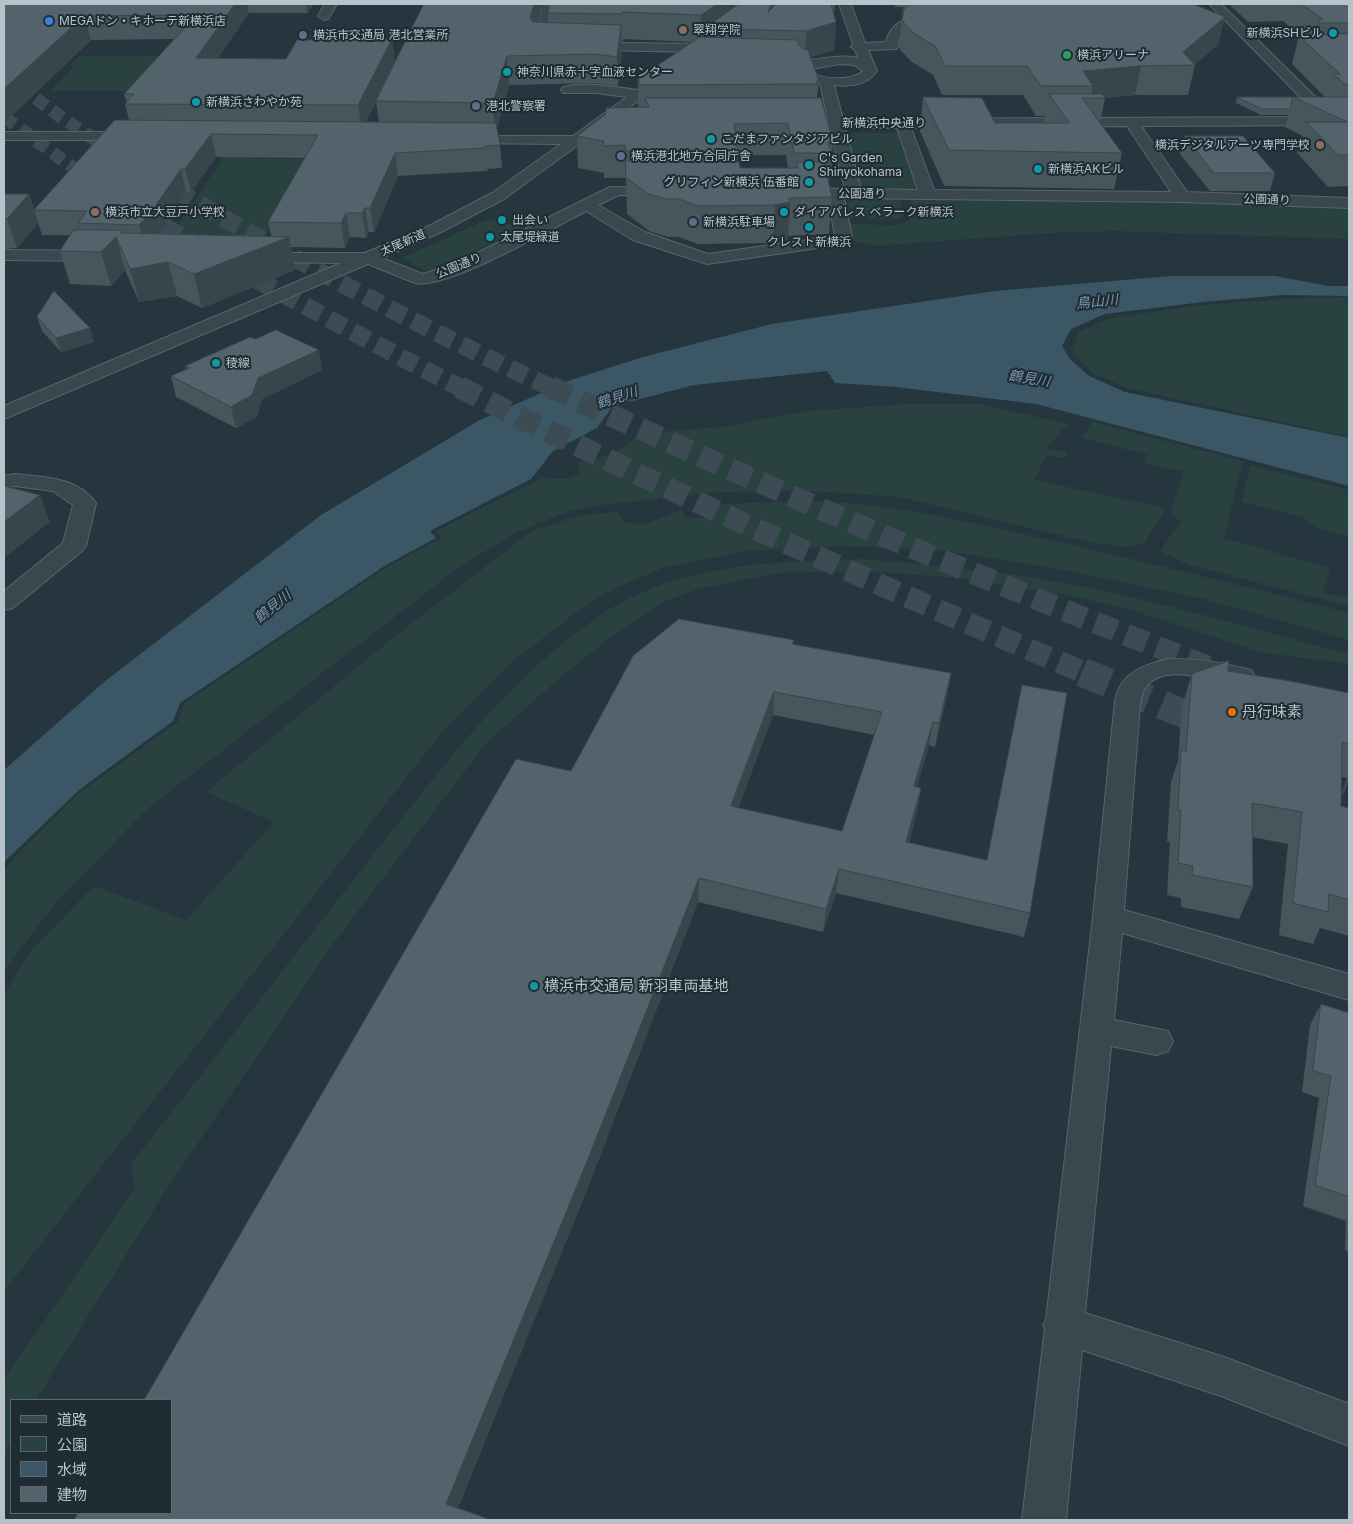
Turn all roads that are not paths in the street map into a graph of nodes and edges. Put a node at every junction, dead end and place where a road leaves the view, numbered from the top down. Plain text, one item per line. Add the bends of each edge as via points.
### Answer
1 (331, 4) edge
2 (550, 4) edge
3 (845, 4) edge
4 (1215, 4) edge
5 (324, 16) dead end
6 (905, 24) edge
7 (841, 29) dead end
8 (854, 29) junction
9 (859, 46) junction
10 (1268, 56) junction
11 (1284, 56) dead end
12 (828, 60) junction
13 (766, 68) edge
14 (868, 68) junction
15 (806, 69) junction
16 (826, 81) junction
17 (568, 90) edge
18 (638, 94) junction
19 (1332, 121) junction
20 (1349, 121) edge
21 (1131, 122) junction
22 (598, 123) junction
23 (902, 123) junction
24 (623, 124) edge
25 (780, 124) edge
26 (836, 124) junction
27 (4, 136) edge
28 (152, 136) edge
29 (445, 138) edge
30 (574, 140) junction
31 (682, 191) edge
32 (777, 192) edge
33 (835, 193) junction
34 (854, 194) junction
35 (928, 195) junction
36 (1182, 197) junction
37 (1349, 203) edge
38 (587, 205) junction
39 (4, 255) edge
40 (120, 256) edge
41 (237, 257) edge
42 (368, 258) junction
43 (4, 413) edge
44 (4, 482) edge
45 (4, 603) edge
46 (1272, 682) edge
47 (1108, 916) junction
48 (1349, 987) edge
49 (1095, 1030) junction
50 (1156, 1041) dead end
51 (1063, 1325) junction
52 (1349, 1425) edge
53 (1044, 1520) edge

1 - 5 street
2 - 18 street, 太尾新道 via 540,46 710,43 683,66
3 - 8 street
4 - 10 street
6 - 9 street via 895,32 893,46
7 - 8 street
8 - 9 street
9 - 12 street via 844,56
9 - 14 street
10 - 11 street
10 - 19 street
12 - 14 street via 857,63
12 - 15 street
13 - 15 street
14 - 16 street via 869,75 857,80
15 - 16 street
16 - 26 street
17 - 18 street via 596,89
18 - 22 street, 太尾新道
19 - 20 street, 新横浜中央通り
19 - 21 street, 新横浜中央通り
21 - 23 street, 新横浜中央通り
21 - 36 street
22 - 24 street
22 - 30 street, 太尾新道
23 - 26 street, 新横浜中央通り
23 - 35 street
25 - 26 street, 新横浜中央通り
26 - 34 street
27 - 28 street
29 - 30 street
30 - 42 street, 太尾新道 via 498,196 435,229
31 - 38 street, 公園通り via 616,190
32 - 33 street, 公園通り
33 - 34 street, 公園通り
33 - 38 street via 844,237 840,240 707,259 639,236
34 - 35 street, 公園通り
35 - 36 street, 公園通り
36 - 37 street, 公園通り
38 - 42 street, 公園通り via 466,266 435,277 421,279
39 - 40 street
41 - 42 street
42 - 43 street, 太尾新道
44 - 45 street via 15,480 58,485 85,503 74,546
46 - 47 street via 1195,667 1164,668 1146,673 1132,687 1126,717
47 - 48 street
47 - 49 street
49 - 50 street
49 - 51 street
51 - 52 street via 1221,1376
51 - 53 street

